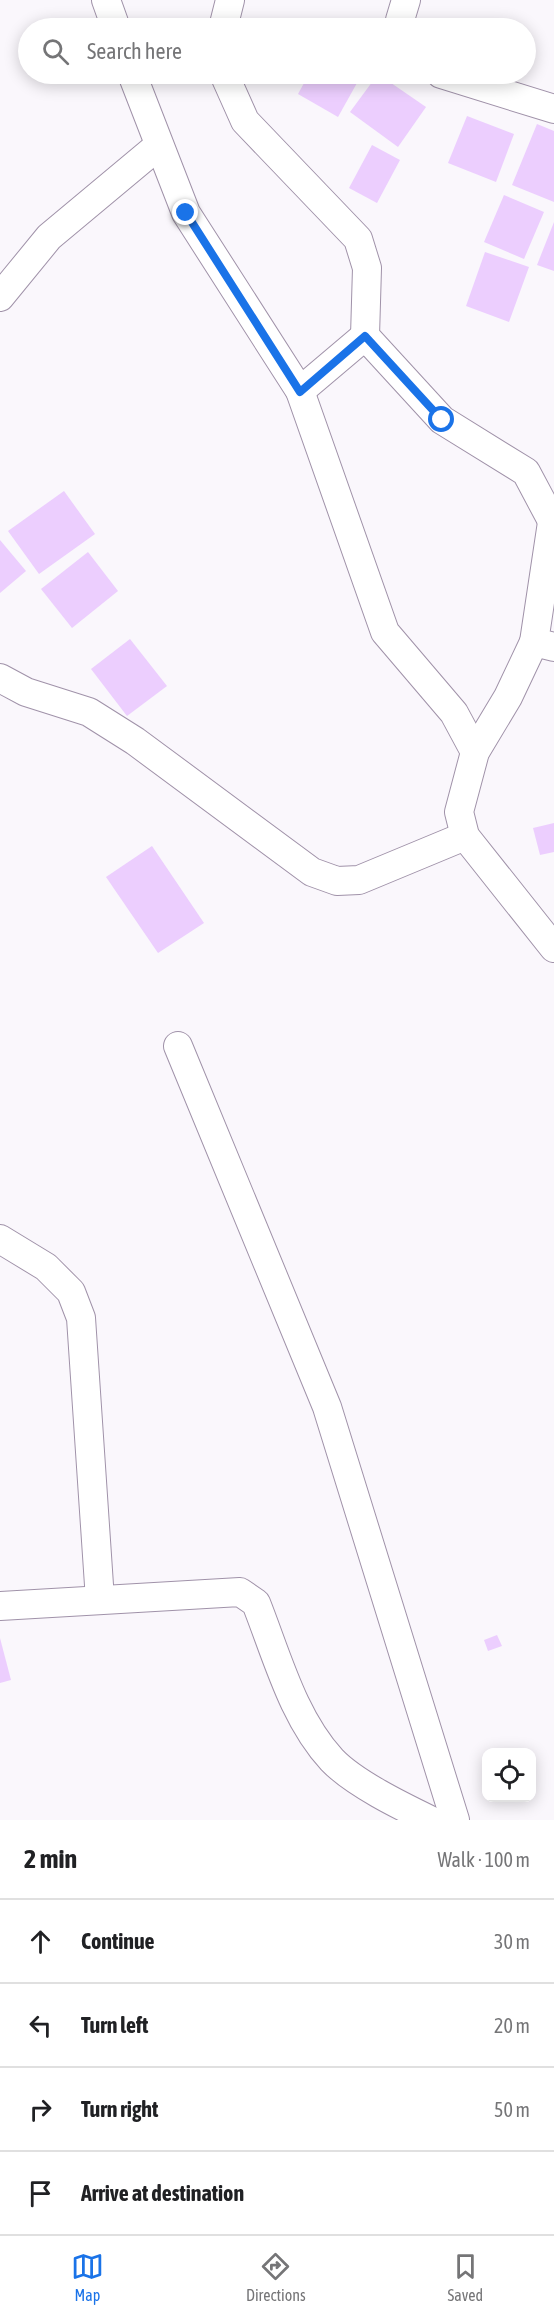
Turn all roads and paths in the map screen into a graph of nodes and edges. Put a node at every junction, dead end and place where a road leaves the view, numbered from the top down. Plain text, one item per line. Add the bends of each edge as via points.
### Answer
1 (106, 0) edge
2 (230, 0) edge
3 (406, 0) edge
4 (112, 18) edge
5 (226, 18) edge
6 (401, 18) edge
7 (136, 84) edge
8 (228, 84) edge
9 (473, 84) edge
10 (554, 109) edge
11 (158, 146) junction
12 (0, 297) edge
13 (365, 336) junction
14 (300, 392) junction
15 (552, 514) edge
16 (544, 645) edge
17 (0, 678) edge
18 (475, 752) junction
19 (465, 836) junction
20 (554, 948) edge
21 (178, 1046) dead end
22 (0, 1239) edge
23 (100, 1600) junction
24 (0, 1606) edge
25 (430, 1820) edge
26 (455, 1820) edge

1 - 4 street
2 - 5 street
3 - 6 street
7 - 11 street
8 - 13 street via 245,121 358,239 367,268
9 - 10 street
11 - 12 street via 49,237
11 - 14 street via 186,213
13 - 14 street
13 - 15 street via 442,420 526,472
14 - 18 street via 385,632 454,713
15 - 16 street
16 - 18 street
17 - 19 street via 26,692 88,712 135,741 312,872 338,881 358,880
18 - 19 street via 459,812
19 - 20 street
21 - 26 street via 327,1407
22 - 23 street via 46,1268 71,1292 81,1318
23 - 24 street
23 - 25 street via 240,1592 256,1604 300,1715 333,1761 386,1799

